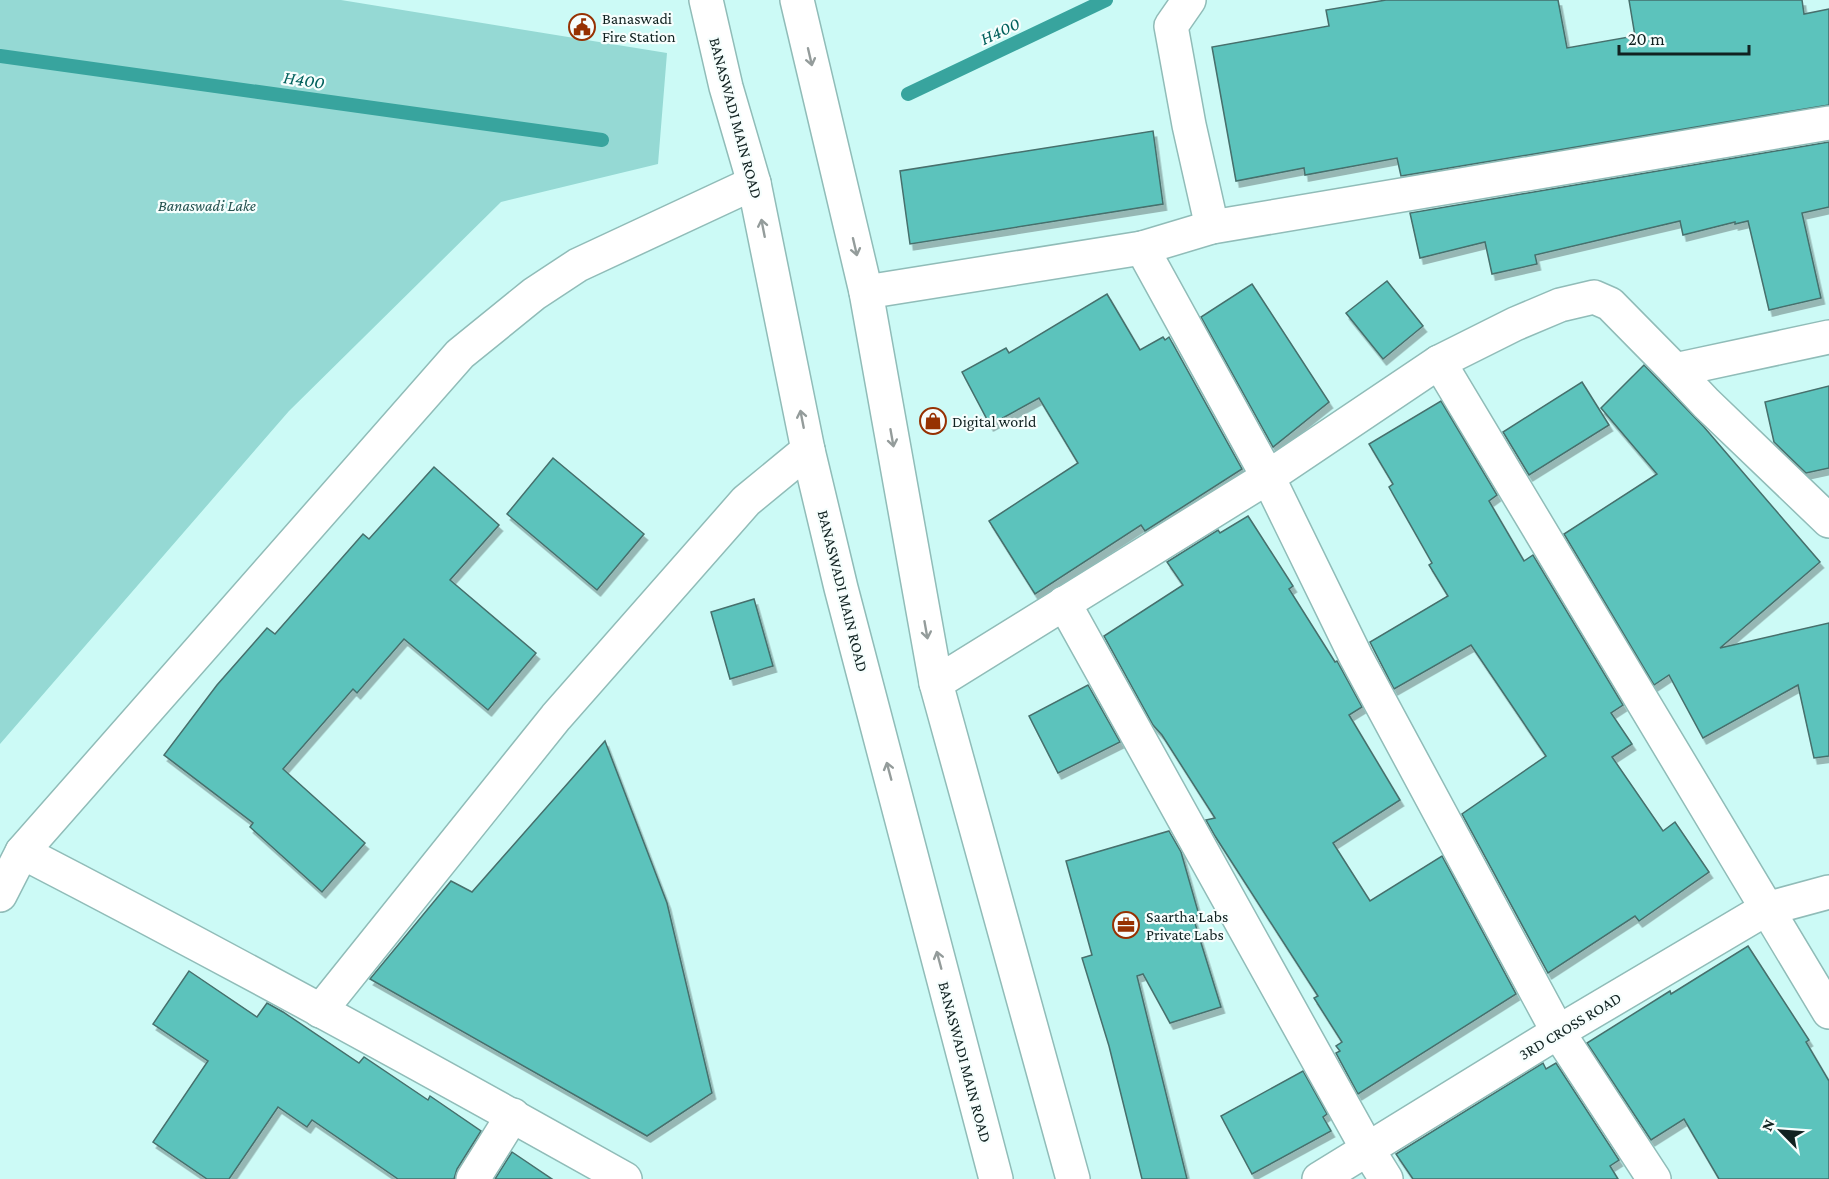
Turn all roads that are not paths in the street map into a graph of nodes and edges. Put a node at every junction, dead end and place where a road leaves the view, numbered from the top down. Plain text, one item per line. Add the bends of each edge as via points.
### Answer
1 (706, 0) edge
2 (797, 0) edge
3 (1189, 0) edge
4 (1829, 123) edge
5 (754, 183) junction
6 (1212, 227) junction
7 (1142, 248) junction
8 (866, 292) junction
9 (1829, 337) edge
10 (1439, 362) junction
11 (1675, 370) junction
12 (808, 450) junction
13 (1268, 477) junction
14 (1829, 521) edge
15 (1064, 603) junction
16 (936, 683) junction
17 (22, 852) junction
18 (1829, 892) edge
19 (0, 895) edge
20 (1766, 909) junction
21 (320, 1011) junction
22 (1829, 1012) edge
23 (1558, 1032) junction
24 (513, 1115) junction
25 (1368, 1150) junction
26 (473, 1179) edge
27 (626, 1179) edge
28 (996, 1179) edge
29 (1073, 1179) edge
30 (1319, 1179) edge
31 (1386, 1179) edge
32 (1654, 1179) edge

1 - 5 street, BANASWADI MAIN ROAD
2 -> 8 street
3 - 6 street via 1171,26
4 - 6 street
12 -> 5 street, BANASWADI MAIN ROAD
5 - 17 street via 578,265 534,294 460,354
6 - 7 street
7 - 8 street
7 - 13 street
8 -> 16 street
9 - 11 street
10 - 11 street via 1560,305 1594,297 1610,304
10 - 13 street
10 - 20 street
11 - 14 street
12 - 21 street via 746,501 563,709
28 -> 12 street, BANASWADI MAIN ROAD
13 - 15 street
13 - 23 street via 1356,657
15 - 16 street
15 - 25 street
16 - 29 street
17 - 19 street
17 - 21 street
18 - 20 street, 3RD CROSS ROAD
20 - 22 street
20 - 23 street, 3RD CROSS ROAD
21 - 24 street
23 - 25 street, 3RD CROSS ROAD
23 - 32 street
24 - 26 street
24 - 27 street
25 - 30 street, 3RD CROSS ROAD
25 - 31 street

